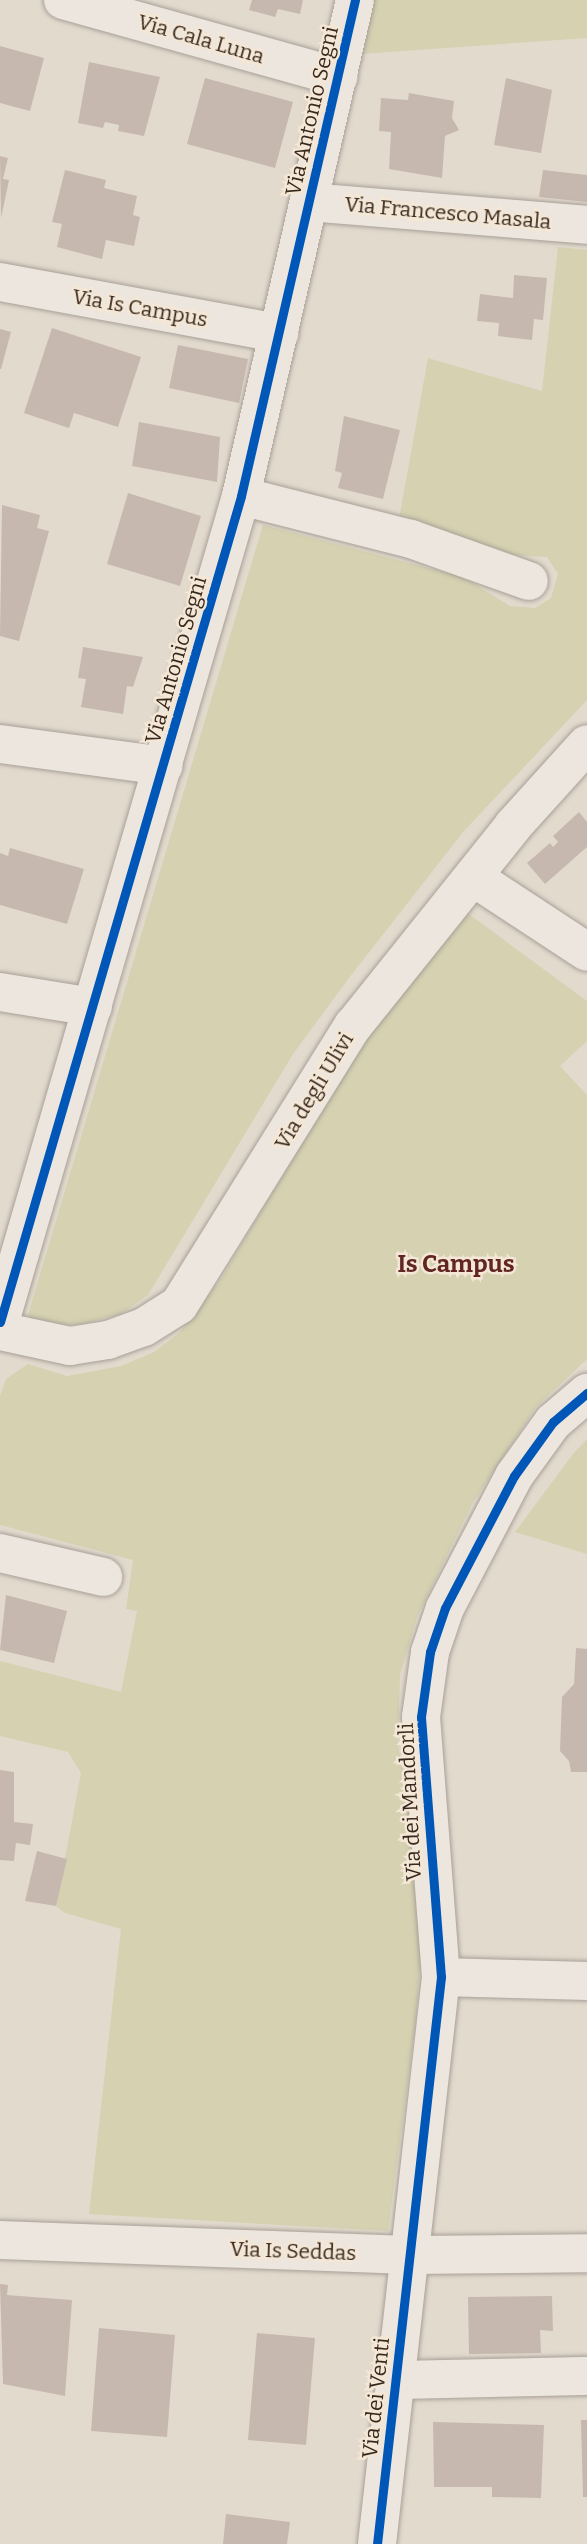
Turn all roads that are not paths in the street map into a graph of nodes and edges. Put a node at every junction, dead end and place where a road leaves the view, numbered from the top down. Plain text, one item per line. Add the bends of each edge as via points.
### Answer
1 (63, 0) edge
2 (355, 0) edge
3 (338, 77) junction
4 (310, 202) junction
5 (587, 225) edge
6 (0, 282) edge
7 (279, 333) junction
8 (241, 496) junction
9 (528, 581) dead end
10 (0, 744) edge
11 (587, 744) edge
12 (164, 766) junction
13 (473, 877) junction
14 (587, 952) edge
15 (0, 992) edge
16 (93, 1007) junction
17 (0, 1322) edge
18 (0, 1331) edge
19 (587, 1393) edge
20 (0, 1553) edge
21 (103, 1577) dead end
22 (442, 1978) junction
23 (587, 1981) edge
24 (0, 2240) edge
25 (587, 2253) edge
26 (409, 2255) junction
27 (587, 2376) edge
28 (395, 2380) junction
29 (377, 2544) edge

1 - 3 street, Via Cala Luna
2 - 3 street, Via Antonio Segni
3 - 4 street, Via Antonio Segni
4 - 5 street, Via Francesco Masala
4 - 7 street, Via Antonio Segni
6 - 7 street, Via Is Campus
7 - 8 street, Via Antonio Segni
8 - 9 street via 411,539
8 - 12 street, Via Antonio Segni
10 - 12 street
11 - 13 street, Via degli Ulivi
12 - 16 street, Via Antonio Segni
13 - 14 street
13 - 18 street, Via degli Ulivi via 353,1026 178,1305 144,1327 108,1340 70,1346
15 - 16 street
16 - 17 street, Via Antonio Segni
19 - 22 street, Via dei Mandorli via 553,1422 514,1476 445,1608 430,1652 421,1717
20 - 21 street
22 - 23 street
22 - 26 street, Via dei Mandorli
24 - 26 street, Via Is Seddas
25 - 26 street, Via Is Seddas
26 - 28 street, Via dei Venti
27 - 28 street, Via dei Venti
28 - 29 street, Via dei Venti

